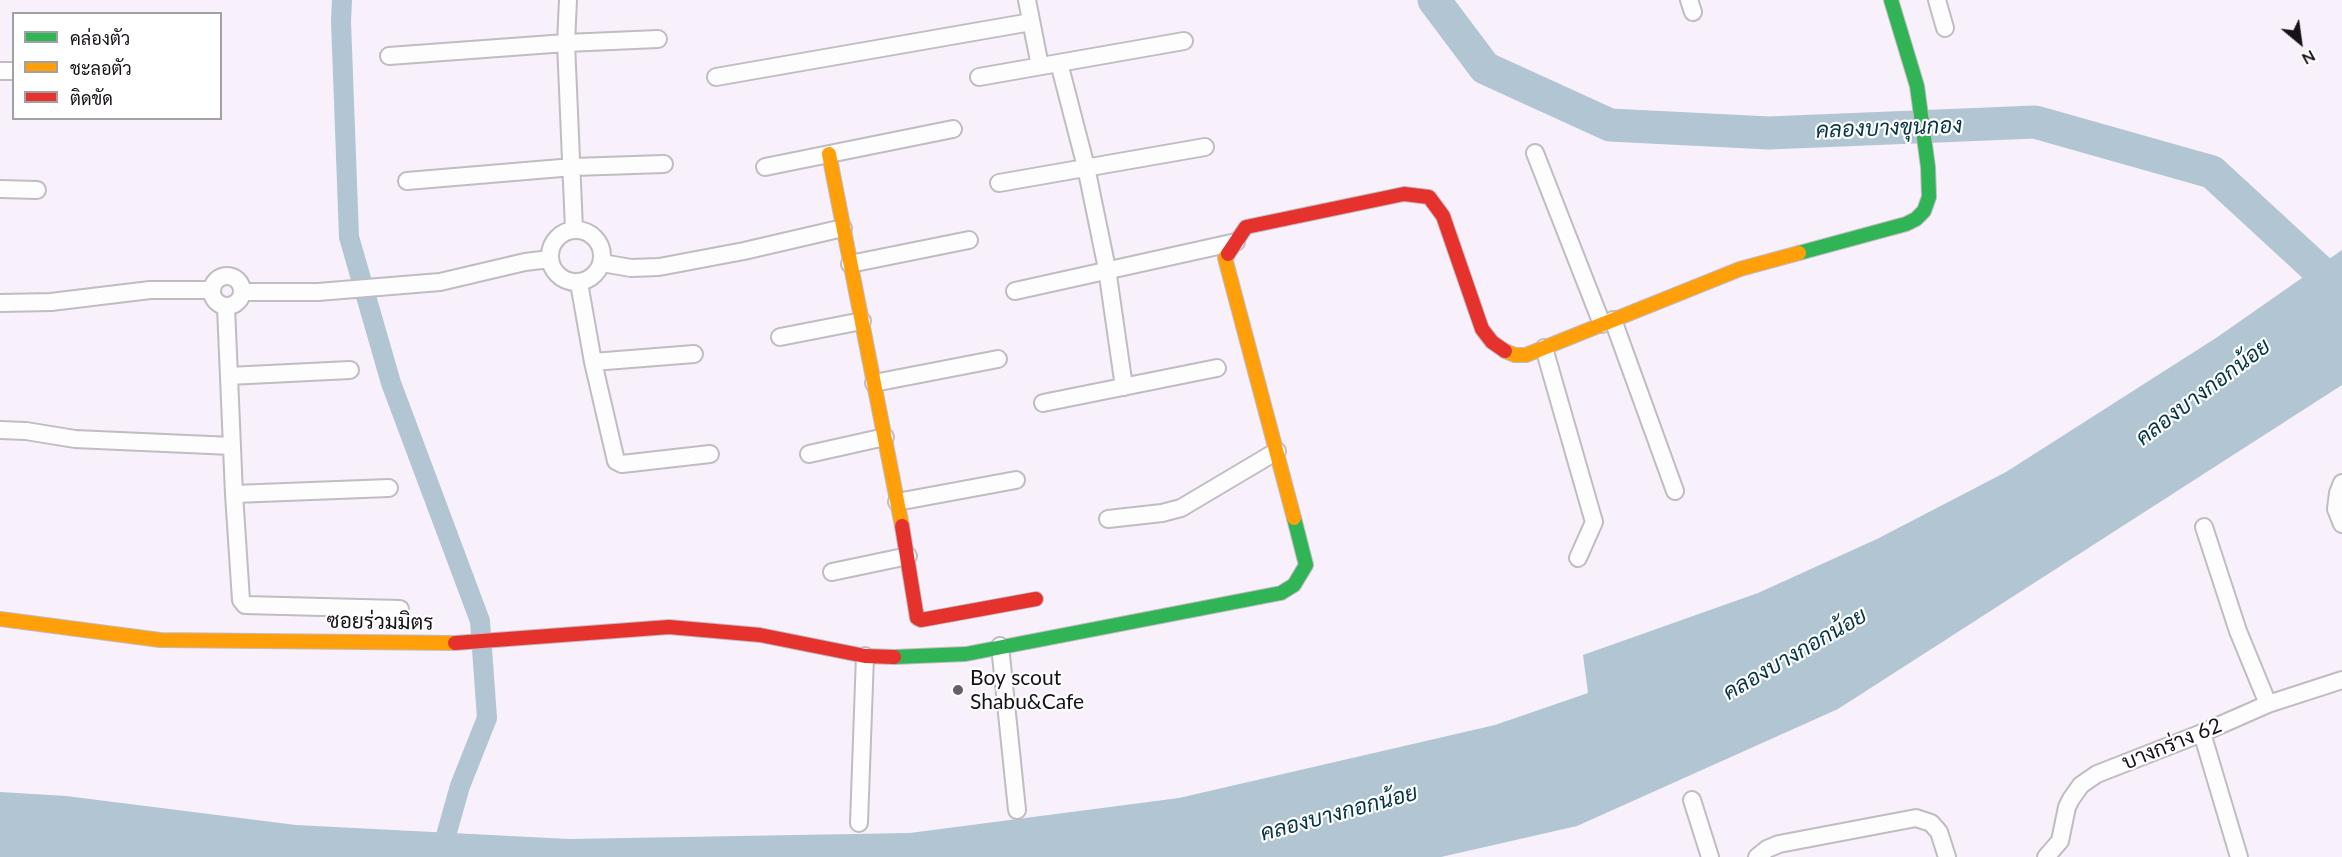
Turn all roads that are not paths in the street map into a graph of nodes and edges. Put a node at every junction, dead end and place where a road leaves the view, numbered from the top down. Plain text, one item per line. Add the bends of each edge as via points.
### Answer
1 (568, 0) edge
2 (1027, 0) edge
3 (1891, 0) edge
4 (1937, 0) edge
5 (1031, 22) junction
6 (1945, 28) dead end
7 (658, 39) dead end
8 (1184, 41) dead end
9 (566, 43) junction
10 (389, 56) dead end
11 (1059, 63) junction
12 (1040, 66) junction
13 (716, 77) dead end
14 (979, 77) dead end
15 (953, 129) dead end
16 (1205, 147) dead end
17 (1535, 153) dead end
18 (829, 154) junction
19 (664, 164) dead end
20 (573, 167) junction
21 (765, 168) dead end
22 (1086, 168) junction
23 (408, 181) dead end
24 (999, 183) dead end
25 (0, 189) edge
26 (37, 190) dead end
27 (843, 228) junction
28 (574, 229) junction
29 (969, 240) dead end
30 (1236, 242) junction
31 (550, 259) junction
32 (602, 264) junction
33 (850, 264) junction
34 (1107, 269) junction
35 (579, 282) junction
36 (212, 290) junction
37 (1015, 291) dead end
38 (243, 292) junction
39 (0, 303) edge
40 (226, 307) junction
41 (862, 321) junction
42 (1607, 322) junction
43 (780, 337) dead end
44 (1544, 348) junction
45 (694, 354) dead end
46 (998, 360) dead end
47 (593, 362) junction
48 (1217, 368) dead end
49 (350, 370) dead end
50 (229, 376) junction
51 (874, 382) junction
52 (1124, 387) junction
53 (1043, 403) dead end
54 (0, 430) edge
55 (885, 437) junction
56 (232, 446) junction
57 (1277, 451) junction
58 (710, 454) dead end
59 (809, 454) dead end
60 (1016, 480) dead end
61 (2342, 483) edge
62 (389, 488) dead end
63 (1675, 490) dead end
64 (234, 494) junction
65 (897, 502) junction
66 (1108, 519) dead end
67 (2342, 524) edge
68 (2204, 527) dead end
69 (908, 556) junction
70 (1578, 558) dead end
71 (832, 572) dead end
72 (1036, 599) dead end
73 (400, 609) dead end
74 (0, 619) edge
75 (1000, 646) junction
76 (865, 656) junction
77 (2342, 680) edge
78 (2268, 704) junction
79 (2202, 734) junction
80 (1692, 800) dead end
81 (1017, 810) dead end
82 (859, 823) dead end
83 (1710, 857) edge
84 (1757, 857) edge
85 (1947, 857) edge
86 (2046, 857) edge
87 (2239, 857) edge

1 - 9 street
2 - 5 street
3 - 42 street via 1917,86 1928,167 1929,197 1924,211 1906,224 1740,269
4 - 6 street
5 - 12 street
5 - 13 street
7 - 9 street
8 - 11 street
9 - 10 street
9 - 20 street
11 - 12 street
11 - 22 street
12 - 14 street
15 - 18 street
16 - 22 street
17 - 42 street
18 - 21 street
18 - 27 street
19 - 20 street
20 - 23 street
20 - 28 street
22 - 24 street
22 - 34 street
25 - 26 street
27 - 32 street via 659,267
27 - 33 street
28 - 31 street via 556,239
28 - 32 street via 584,230 600,243
29 - 33 street
30 - 34 street
30 - 44 street via 1246,227 1404,194 1429,197 1443,216 1482,329 1500,349 1515,355
30 - 57 street, ซอยร่วมมิตร via 1225,258
31 - 35 street via 559,277
31 - 38 street via 440,282 322,291
32 - 35 street via 597,273
33 - 41 street
34 - 37 street
34 - 52 street
35 - 47 street
36 - 38 street via 217,279 228,275 239,280
36 - 39 street via 150,290 51,302
36 - 40 street via 216,301
38 - 40 street via 238,302
40 - 50 street
41 - 43 street
41 - 51 street
42 - 44 street
42 - 63 street
44 - 70 street via 1594,522
45 - 47 street
46 - 51 street
47 - 58 street via 615,461 622,464
48 - 52 street
49 - 50 street
50 - 56 street
51 - 55 street
52 - 53 street
54 - 56 street via 75,439
55 - 59 street
55 - 65 street
56 - 64 street
57 - 66 street via 1181,508
57 - 75 street, ซอยร่วมมิตร via 1306,565 1294,585 1281,593
60 - 65 street
61 - 67 street via 2336,509
62 - 64 street
64 - 73 street via 240,594 245,605
65 - 69 street
68 - 78 street via 2238,631
69 - 71 street
69 - 72 street via 919,620
74 - 76 street, ซอยร่วมมิตร via 160,640 445,644 669,627 759,635
75 - 76 street, ซอยร่วมมิตร via 966,654
75 - 81 street
76 - 82 street
77 - 78 street, บางกร่าง 62
78 - 79 street, บางกร่าง 62
79 - 86 street, บางกร่าง 62 via 2097,774 2081,785 2067,807 2060,842
79 - 87 street
80 - 83 street
84 - 85 street via 1779,844 1916,818 1931,823 1939,832

